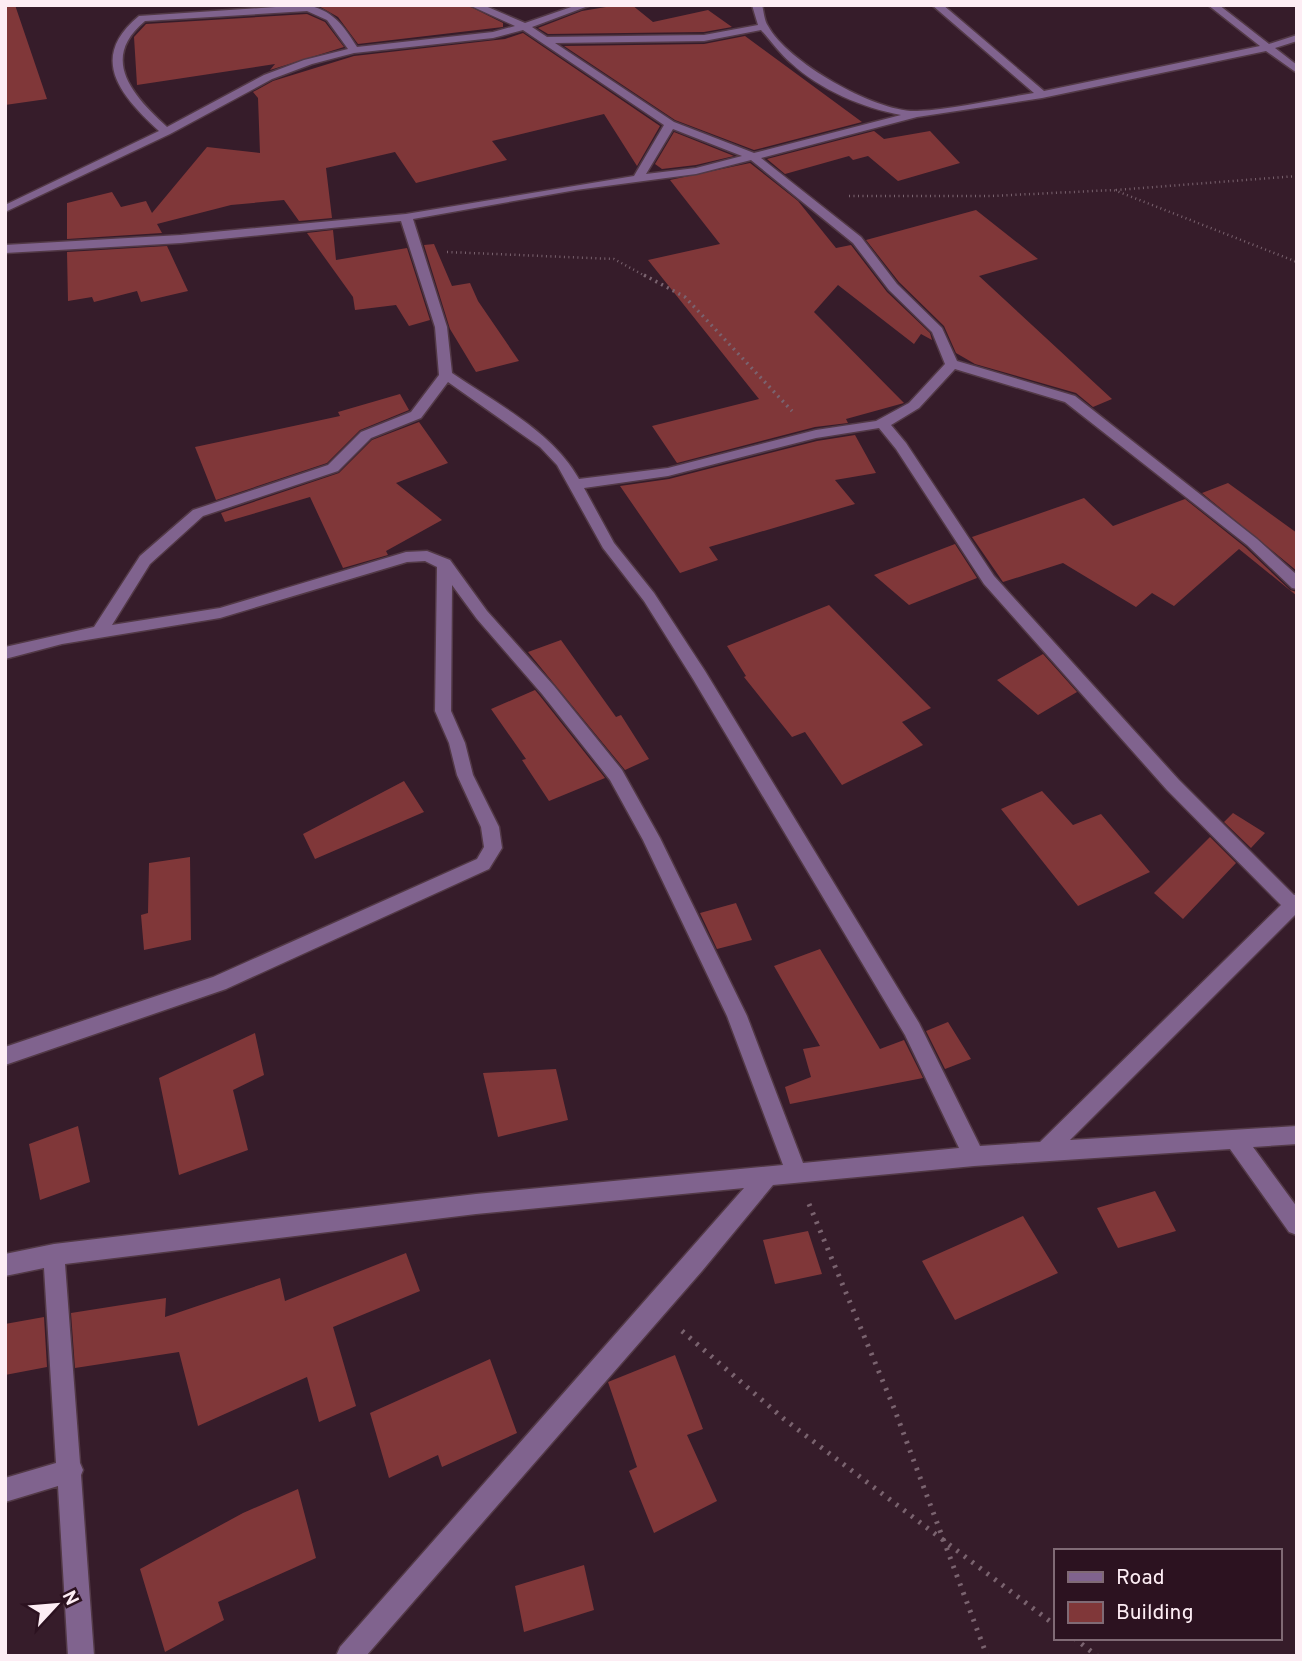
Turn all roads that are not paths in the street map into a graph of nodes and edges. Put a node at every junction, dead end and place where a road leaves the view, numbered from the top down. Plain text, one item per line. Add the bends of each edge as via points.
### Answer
1 (133, 5) edge
2 (474, 5) edge
3 (586, 5) edge
4 (757, 5) edge
5 (937, 5) edge
6 (1213, 5) edge
7 (156, 16) junction
8 (525, 27) junction
9 (763, 27) junction
10 (1297, 38) edge
11 (547, 40) junction
12 (1269, 47) junction
13 (354, 50) junction
14 (1297, 70) edge
15 (1042, 95) junction
16 (917, 114) junction
17 (670, 124) junction
18 (166, 132) junction
19 (752, 156) junction
20 (638, 178) junction
21 (5, 209) edge
22 (406, 217) junction
23 (5, 249) edge
24 (952, 364) junction
25 (446, 375) junction
26 (882, 423) junction
27 (577, 484) junction
28 (445, 564) junction
29 (1297, 584) edge
30 (99, 632) junction
31 (5, 653) edge
32 (1295, 903) edge
33 (5, 1056) edge
34 (1297, 1135) edge
35 (1234, 1138) junction
36 (1044, 1152) junction
37 (974, 1156) junction
38 (797, 1175) junction
39 (766, 1178) junction
40 (1297, 1225) edge
41 (54, 1255) junction
42 (5, 1265) edge
43 (71, 1470) junction
44 (5, 1490) edge
45 (81, 1656) edge
46 (349, 1656) edge

1 - 7 street
2 - 8 street
3 - 8 street
4 - 9 street
5 - 15 street
6 - 12 street
7 - 13 street via 321,10 334,18
7 - 18 street via 136,22 115,50 127,89
8 - 11 street
8 - 13 street via 467,40
9 - 11 street via 704,38
9 - 16 street via 794,62 835,88 881,108
10 - 12 street
11 - 17 street
12 - 14 street
12 - 15 street
13 - 18 street via 268,77
15 - 16 street
16 - 19 street
17 - 19 street
17 - 20 street
18 - 21 street
19 - 20 street via 696,171
19 - 24 street via 857,240 893,287 938,331
20 - 22 street
22 - 23 street via 181,239
22 - 25 street via 441,327
24 - 26 street via 927,394 899,417
24 - 29 street via 1070,398 1252,542
25 - 27 street via 545,444
25 - 30 street via 416,415 366,435 333,468 198,513 145,560
26 - 27 street via 654,476
26 - 32 street via 989,580 1173,785
27 - 37 street via 608,545 649,597 699,675 905,1017
28 - 30 street via 427,556 406,557 220,613
28 - 33 street via 443,711 465,775 490,827 493,848 482,864 219,983
28 - 38 street via 615,775 651,838 737,1016
30 - 31 street
32 - 36 street
34 - 35 street
35 - 36 street
35 - 40 street
36 - 37 street
37 - 38 street
38 - 39 street
39 - 41 street via 476,1204
39 - 46 street
41 - 42 street
41 - 43 street
43 - 44 street
43 - 45 street

